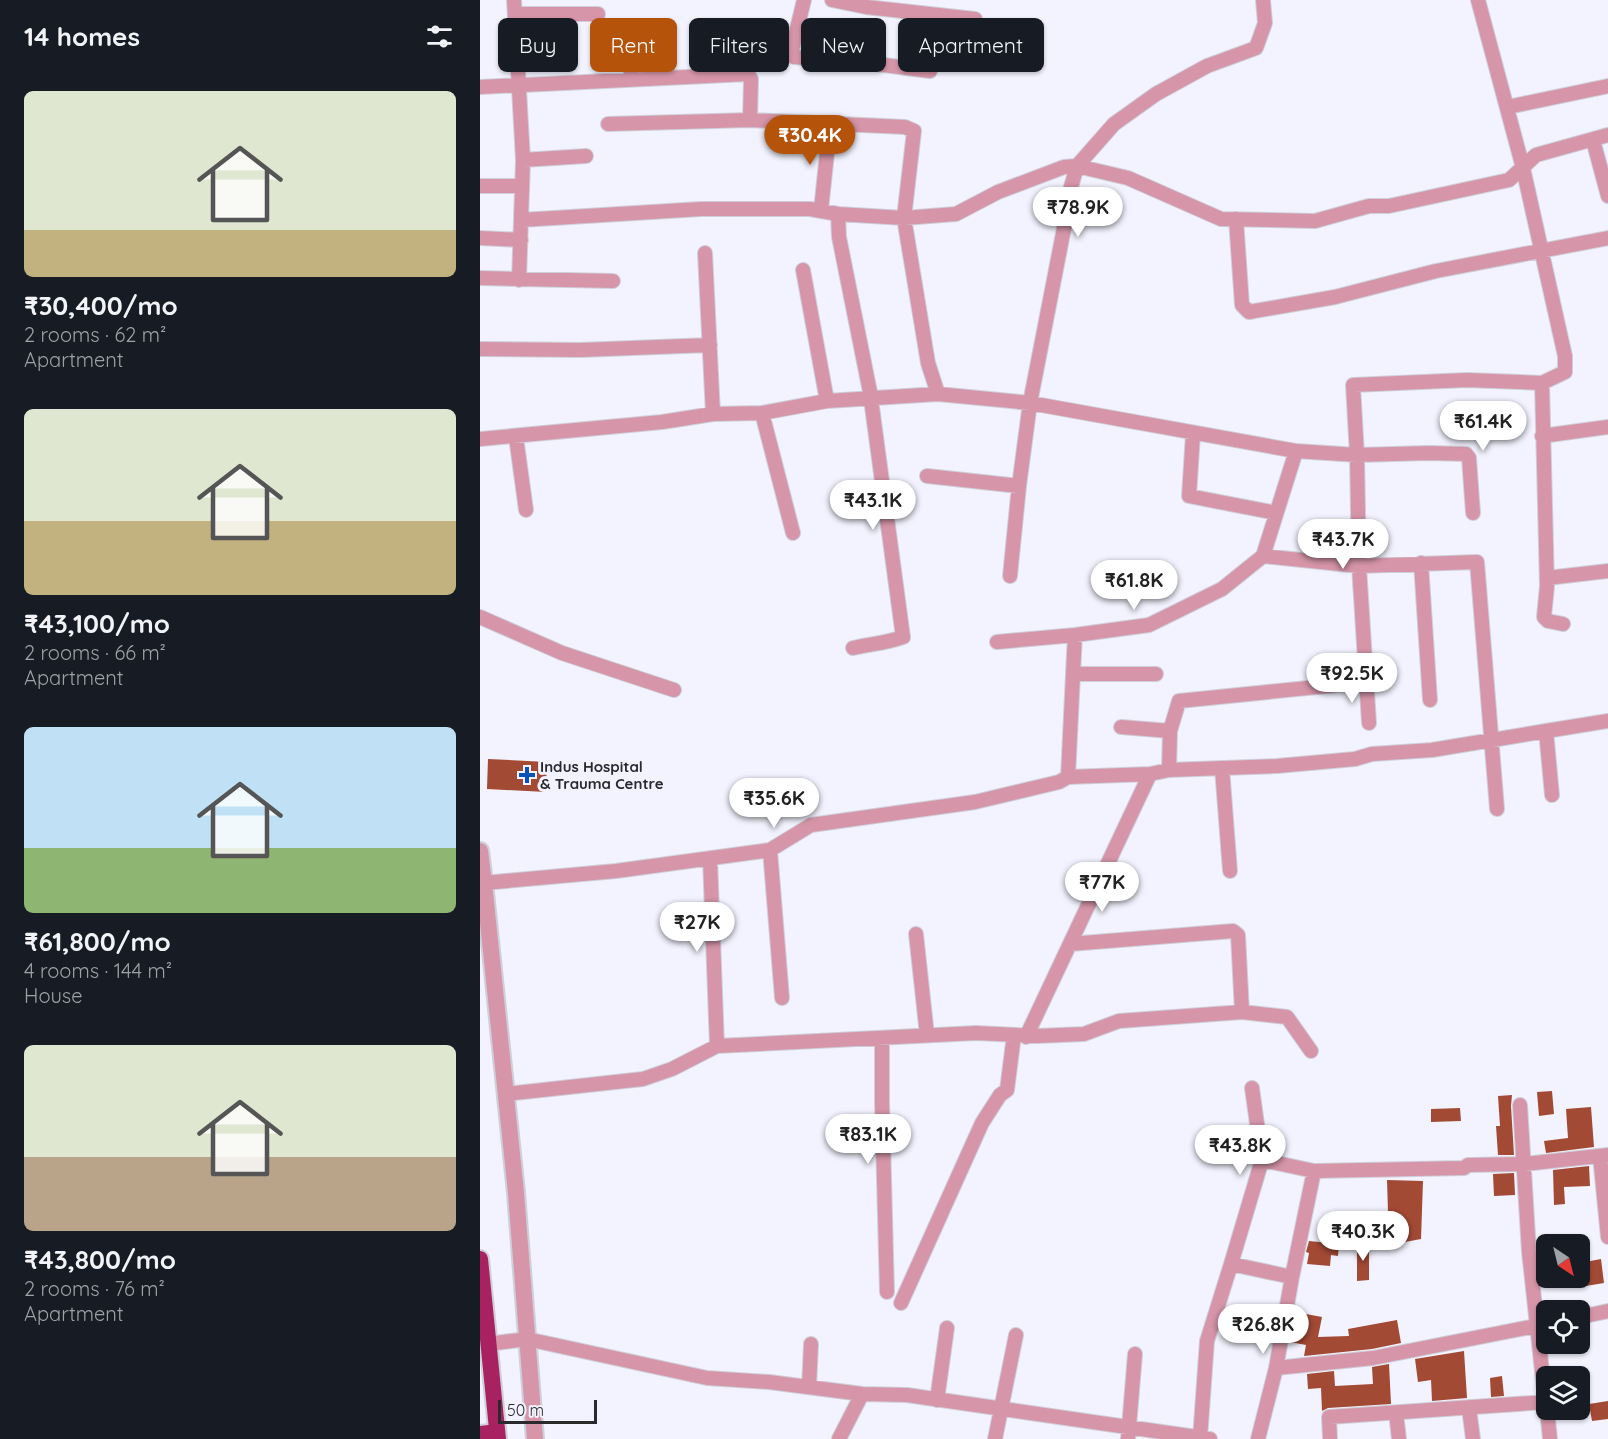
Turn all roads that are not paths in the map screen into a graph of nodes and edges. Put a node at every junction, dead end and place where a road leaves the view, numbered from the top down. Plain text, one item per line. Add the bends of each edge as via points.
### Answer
1 (804, 0) edge
2 (832, 0) edge
3 (1263, 0) edge
4 (1478, 0) edge
5 (514, 7) edge
6 (598, 14) dead end
7 (966, 18) edge
8 (898, 67) edge
9 (631, 72) edge
10 (631, 79) junction
11 (519, 84) junction
12 (1608, 86) edge
13 (480, 87) edge
14 (1508, 107) junction
15 (750, 120) junction
16 (608, 124) dead end
17 (830, 125) junction
18 (1608, 135) edge
19 (1593, 140) junction
20 (586, 156) dead end
21 (523, 160) junction
22 (1077, 166) junction
23 (1523, 168) junction
24 (480, 186) edge
25 (521, 186) junction
26 (1608, 196) edge
27 (821, 210) junction
28 (838, 214) junction
29 (904, 218) junction
30 (1236, 219) junction
31 (521, 220) junction
32 (480, 238) edge
33 (1608, 238) edge
34 (520, 240) junction
35 (1541, 251) junction
36 (705, 253) dead end
37 (803, 270) dead end
38 (480, 278) edge
39 (519, 280) junction
40 (614, 281) dead end
41 (710, 345) junction
42 (480, 349) edge
43 (1542, 383) junction
44 (938, 394) junction
45 (870, 398) junction
46 (828, 401) junction
47 (1030, 403) junction
48 (762, 413) junction
49 (712, 414) junction
50 (1608, 428) edge
51 (1193, 434) junction
52 (1542, 436) junction
53 (516, 437) junction
54 (480, 439) edge
55 (1296, 451) junction
56 (1357, 455) junction
57 (927, 476) dead end
58 (1019, 486) junction
59 (526, 510) dead end
60 (1276, 513) junction
61 (1473, 513) dead end
62 (793, 533) dead end
63 (1263, 556) junction
64 (1421, 563) junction
65 (1359, 566) junction
66 (1608, 571) edge
67 (1010, 576) dead end
68 (1547, 578) junction
69 (480, 617) edge
70 (1563, 624) dead end
71 (1075, 635) junction
72 (998, 642) dead end
73 (853, 648) dead end
74 (1073, 674) junction
75 (1156, 674) dead end
76 (1367, 682) junction
77 (674, 690) dead end
78 (1430, 700) dead end
79 (1608, 721) edge
80 (1369, 723) dead end
81 (1121, 727) dead end
82 (1170, 731) junction
83 (1546, 731) junction
84 (1492, 740) junction
85 (1222, 768) junction
86 (1170, 770) junction
87 (1150, 774) junction
88 (1068, 777) junction
89 (1552, 795) dead end
90 (1497, 809) dead end
91 (480, 850) edge
92 (770, 850) junction
93 (710, 858) junction
94 (1230, 871) dead end
95 (482, 886) edge
96 (916, 934) dead end
97 (1070, 944) junction
98 (782, 998) dead end
99 (1242, 1012) junction
100 (927, 1035) junction
101 (1022, 1036) junction
102 (882, 1038) junction
103 (717, 1046) junction
104 (1311, 1051) dead end
105 (1252, 1088) dead end
106 (506, 1094) junction
107 (1520, 1105) dead end
108 (1604, 1155) edge
109 (1262, 1160) junction
110 (1524, 1164) junction
111 (1314, 1171) junction
112 (1608, 1237) edge
113 (480, 1259) edge
114 (1231, 1263) junction
115 (1292, 1277) junction
116 (887, 1292) dead end
117 (1537, 1300) edge
118 (901, 1303) dead end
119 (1608, 1311) edge
120 (1590, 1315) edge
121 (1536, 1326) edge
122 (947, 1328) dead end
123 (1016, 1335) dead end
124 (527, 1339) junction
125 (488, 1344) junction
126 (811, 1344) dead end
127 (1135, 1354) dead end
128 (1276, 1368) junction
129 (809, 1387) junction
130 (862, 1394) junction
131 (937, 1400) junction
132 (1536, 1403) edge
133 (1469, 1408) junction
134 (1000, 1409) junction
135 (1396, 1413) junction
136 (1548, 1420) edge
137 (1128, 1433) edge
138 (480, 1434) edge
139 (498, 1436) edge
140 (1205, 1438) edge
141 (535, 1439) edge
142 (839, 1439) edge
143 (995, 1439) edge
144 (1258, 1439) edge
145 (1330, 1439) edge
146 (1399, 1439) edge
147 (1473, 1439) edge
148 (1550, 1439) edge

1 - 8 street via 791,54 794,57
2 - 7 street
3 - 22 street via 1265,23 1256,48 1207,66 1156,94 1114,124
4 - 14 street
5 - 6 street
5 - 11 street
9 - 10 street
10 - 11 street
10 - 15 street via 748,74
11 - 13 street
11 - 21 street
12 - 14 street
14 - 23 street
15 - 16 street
15 - 17 street
17 - 27 street
17 - 29 street via 905,127 914,131
18 - 19 street
19 - 23 street via 1536,155
19 - 26 street
20 - 21 street
21 - 25 street
22 - 29 street via 1064,167 998,192 956,214
22 - 30 street via 1128,178 1221,219
22 - 47 street via 1065,208
23 - 30 street via 1509,180 1389,206 1369,206 1315,221
23 - 35 street
24 - 25 street
25 - 31 street
27 - 28 street
27 - 31 street via 701,209
28 - 29 street
28 - 45 street
29 - 44 street via 928,363
30 - 35 street via 1242,305 1248,312 1335,297 1436,271
31 - 34 street
32 - 34 street
33 - 35 street
34 - 39 street
35 - 43 street via 1565,356 1565,372
36 - 41 street
37 - 46 street
38 - 39 street
39 - 40 street
41 - 42 street
41 - 49 street
43 - 52 street
43 - 56 street via 1467,380 1353,385
44 - 45 street
44 - 47 street
45 - 46 street
45 - 73 street via 903,637
46 - 48 street
47 - 51 street
47 - 58 street
48 - 49 street
48 - 62 street
49 - 53 street
50 - 52 street
51 - 55 street
51 - 60 street via 1189,496
52 - 68 street
53 - 54 street
53 - 59 street
55 - 56 street
55 - 60 street
56 - 61 street via 1466,454
56 - 65 street
57 - 58 street
58 - 67 street
60 - 63 street
63 - 65 street
63 - 71 street via 1222,589 1149,625
64 - 65 street
64 - 78 street
64 - 84 street via 1477,562
65 - 76 street
66 - 68 street
68 - 70 street via 1544,617
69 - 77 street via 562,653
71 - 72 street
71 - 74 street
74 - 75 street
74 - 88 street
76 - 80 street
76 - 82 street via 1179,701
79 - 83 street
81 - 82 street
82 - 86 street
83 - 84 street
83 - 89 street
84 - 85 street via 1355,759
84 - 90 street
85 - 86 street
85 - 94 street
86 - 87 street
87 - 88 street
87 - 97 street
88 - 92 street via 975,802 811,825
91 - 95 street
92 - 93 street
92 - 98 street
93 - 95 street
93 - 103 street
95 - 106 street
96 - 100 street
97 - 99 street via 1233,931 1238,935
97 - 101 street
99 - 101 street via 1119,1021 1084,1034
99 - 104 street via 1287,1017
100 - 101 street
100 - 102 street
101 - 118 street via 1007,1090 982,1123
102 - 103 street
102 - 116 street
103 - 106 street via 672,1070 643,1079
105 - 109 street
106 - 124 street
107 - 110 street
108 - 110 street
108 - 112 street
109 - 111 street
109 - 114 street
110 - 111 street
110 - 117 street via 1528,1252
111 - 115 street
113 - 125 highway
114 - 115 street
114 - 140 street via 1207,1341
115 - 128 street
119 - 120 street
121 - 128 street via 1373,1358
122 - 131 street
123 - 134 street
124 - 125 street
124 - 129 street via 706,1378
124 - 141 street
125 - 139 highway
126 - 129 street
127 - 137 street
128 - 144 street
129 - 130 street
130 - 131 street
130 - 142 street
131 - 134 street
132 - 133 street
133 - 135 street
133 - 147 street
134 - 137 street
134 - 143 street
135 - 145 street via 1329,1417
135 - 146 street
136 - 148 street
137 - 140 street
138 - 139 highway

